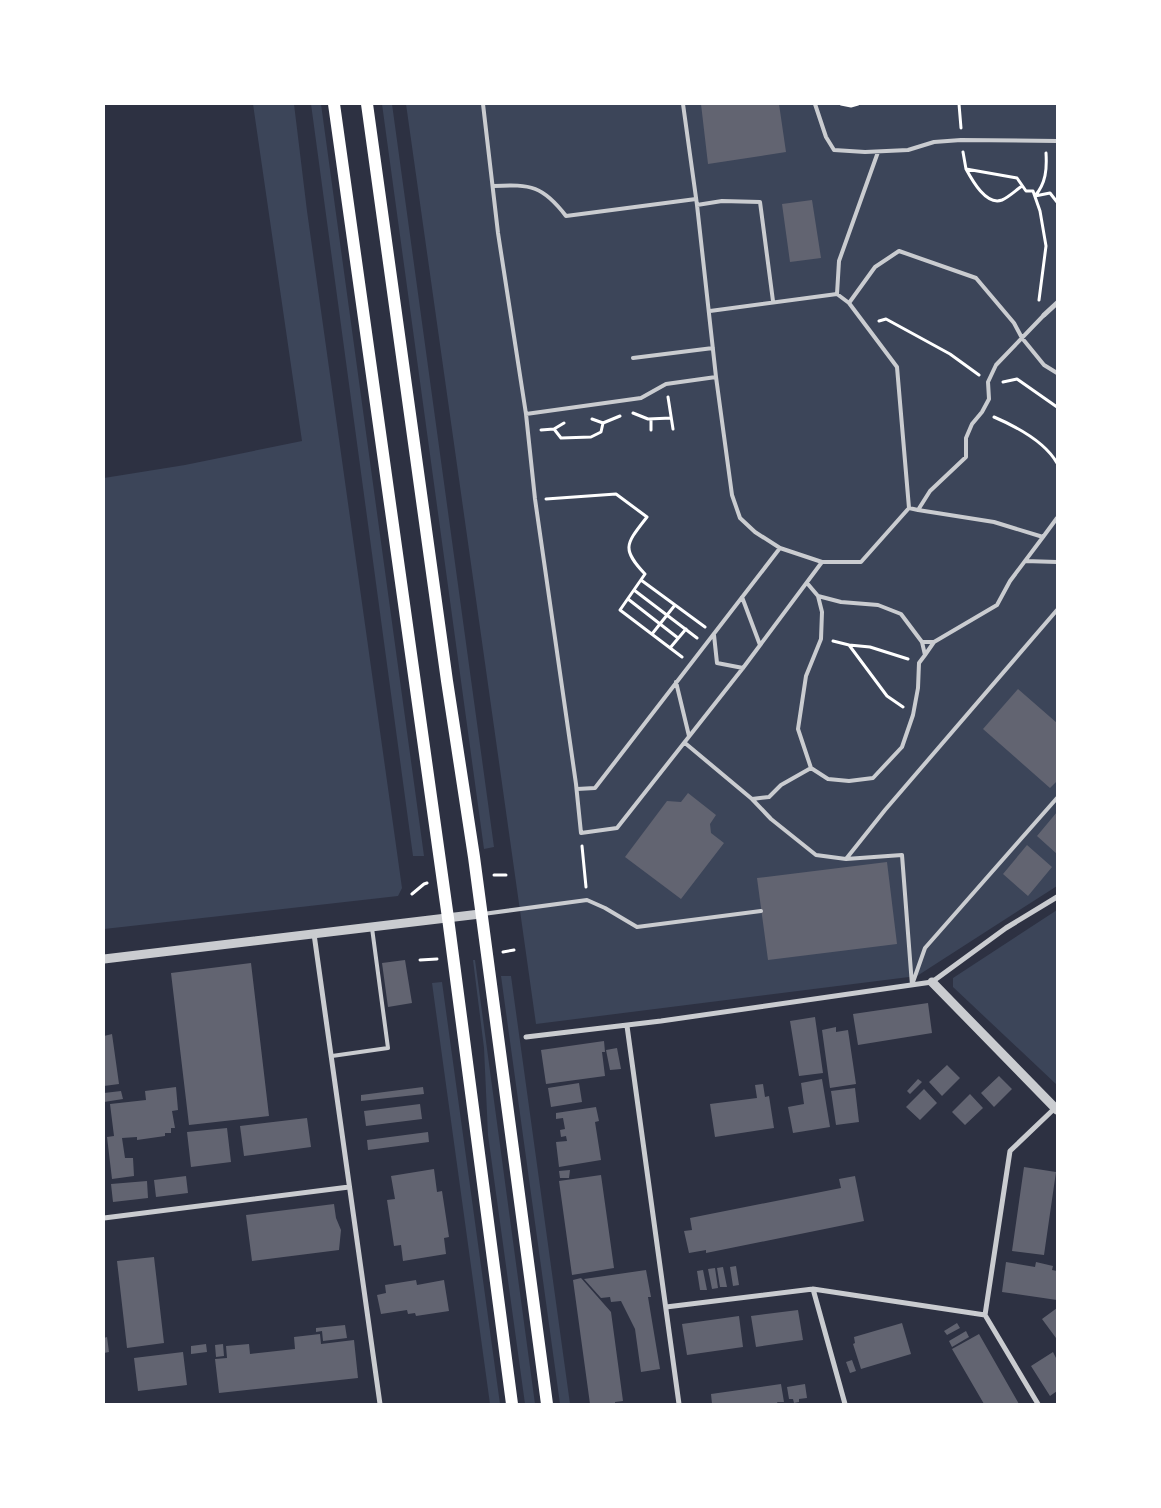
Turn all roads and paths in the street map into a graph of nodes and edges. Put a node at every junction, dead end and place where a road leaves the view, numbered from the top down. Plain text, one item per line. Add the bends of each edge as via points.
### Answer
1 (334, 104) edge
2 (367, 104) edge
3 (484, 104) edge
4 (683, 104) edge
5 (816, 104) edge
6 (841, 104) edge
7 (858, 104) edge
8 (959, 104) edge
9 (962, 140) junction
10 (1046, 141) junction
11 (1057, 141) edge
12 (878, 152) junction
13 (966, 168) junction
14 (494, 186) junction
15 (1022, 186) junction
16 (1034, 196) junction
17 (696, 199) junction
18 (1057, 202) edge
19 (697, 205) junction
20 (837, 294) junction
21 (773, 301) junction
22 (1057, 302) edge
23 (849, 303) junction
24 (710, 311) junction
25 (1044, 315) junction
26 (865, 324) junction
27 (1022, 338) junction
28 (713, 348) junction
29 (633, 358) dead end
30 (1057, 373) edge
31 (716, 377) junction
32 (988, 382) junction
33 (666, 384) junction
34 (1057, 408) edge
35 (982, 412) junction
36 (526, 414) junction
37 (623, 414) dead end
38 (628, 414) dead end
39 (671, 418) junction
40 (651, 419) junction
41 (673, 429) dead end
42 (651, 430) dead end
43 (528, 431) junction
44 (1057, 463) edge
45 (536, 500) junction
46 (909, 508) junction
47 (918, 510) junction
48 (1057, 518) edge
49 (1043, 537) junction
50 (780, 548) junction
51 (1025, 561) junction
52 (822, 562) junction
53 (1057, 562) edge
54 (641, 580) junction
55 (807, 583) junction
56 (634, 590) junction
57 (818, 596) junction
58 (742, 597) junction
59 (628, 599) junction
60 (674, 605) junction
61 (1057, 610) edge
62 (667, 615) junction
63 (660, 624) junction
64 (686, 629) junction
65 (652, 634) junction
66 (714, 634) junction
67 (678, 638) junction
68 (822, 639) junction
69 (922, 642) junction
70 (934, 642) junction
71 (706, 644) junction
72 (760, 645) junction
73 (848, 645) junction
74 (670, 648) junction
75 (925, 655) junction
76 (919, 663) junction
77 (690, 665) junction
78 (743, 668) junction
79 (676, 682) junction
80 (913, 715) junction
81 (689, 736) junction
82 (685, 743) junction
83 (811, 768) junction
84 (577, 789) junction
85 (1057, 798) edge
86 (752, 799) junction
87 (581, 833) junction
88 (846, 859) junction
89 (506, 875) dead end
90 (489, 876) dead end
91 (430, 883) dead end
92 (412, 894) dead end
93 (1057, 897) edge
94 (587, 900) junction
95 (761, 911) dead end
96 (480, 914) junction
97 (448, 918) junction
98 (372, 926) junction
99 (314, 934) junction
100 (514, 950) dead end
101 (500, 952) dead end
102 (437, 958) dead end
103 (104, 959) edge
104 (420, 960) dead end
105 (932, 982) junction
106 (912, 987) junction
107 (627, 1026) junction
108 (526, 1037) dead end
109 (332, 1056) junction
110 (1056, 1109) edge
111 (349, 1187) junction
112 (104, 1218) edge
113 (813, 1289) junction
114 (666, 1307) junction
115 (985, 1315) junction
116 (380, 1404) edge
117 (512, 1404) edge
118 (547, 1404) edge
119 (679, 1404) edge
120 (844, 1404) edge
121 (1038, 1404) edge

1 - 97 main road
2 - 96 main road
3 - 14 lane
4 - 17 lane
5 - 12 lane via 826,137 834,150
6 - 7 path
8 - 9 path
9 - 10 lane
9 - 12 lane
9 - 13 path
10 - 11 lane
10 - 16 path via 1043,187
12 - 20 lane via 839,262
13 - 15 path via 1017,178
13 - 15 path via 974,185 992,200 1002,200
14 - 17 lane via 524,184 552,198 566,216
14 - 36 lane via 498,233
15 - 16 path via 1026,192 1033,191
16 - 18 path via 1050,193
16 - 25 path via 1046,246 1039,288 1039,304
17 - 19 lane
19 - 21 lane via 760,202
19 - 24 lane
20 - 21 lane
20 - 23 lane
21 - 24 lane
22 - 25 street
23 - 26 lane
23 - 27 lane via 875,267 899,251 976,278 1014,322
24 - 28 lane
25 - 27 lane
26 - 32 path via 886,319 950,354
26 - 46 lane via 898,367
27 - 30 lane via 1044,365
27 - 32 lane via 996,365
28 - 29 lane
28 - 31 lane
31 - 33 lane
31 - 50 lane via 732,495 740,518
32 - 34 path via 1017,379
32 - 35 lane via 989,399
33 - 36 lane via 641,398
33 - 39 path
35 - 44 path via 1016,428 1052,455
35 - 47 lane via 966,438 966,457 930,491
36 - 43 lane
37 - 43 path via 603,423 601,432 591,437 561,438 554,429
38 - 40 path
39 - 40 path
39 - 41 path
40 - 42 path
43 - 45 lane
45 - 54 path via 616,494 647,517 629,544 630,556 645,574
45 - 84 lane
46 - 47 lane
46 - 52 lane via 861,562
47 - 49 lane via 994,522
48 - 49 lane
49 - 51 lane
50 - 52 lane
50 - 58 lane
51 - 53 lane
51 - 70 lane via 997,605
52 - 55 lane
54 - 56 path
54 - 60 path
55 - 57 lane
55 - 72 lane
56 - 59 path
56 - 62 path
57 - 68 lane via 822,612
57 - 69 lane via 841,602 878,605 901,614
58 - 66 lane
58 - 72 lane
59 - 63 path
59 - 65 path via 620,610
60 - 62 path
60 - 66 path
61 - 88 lane via 884,810
62 - 63 path
62 - 64 path
63 - 65 path
63 - 67 path
64 - 67 path
64 - 71 path
65 - 74 path
66 - 71 lane
66 - 78 lane via 717,664
67 - 74 path
68 - 73 path
68 - 83 lane via 806,676 798,729
69 - 70 lane
69 - 75 lane
70 - 75 lane
71 - 77 lane
72 - 78 lane
73 - 76 path via 879,650
73 - 80 path via 887,696
74 - 77 path
75 - 76 lane
76 - 80 lane
77 - 79 lane
78 - 81 lane
79 - 81 lane
79 - 84 lane via 595,788
80 - 83 lane via 902,747 874,778 828,779
81 - 82 lane
82 - 86 lane
82 - 87 lane via 617,828
83 - 86 lane via 781,785 769,797
84 - 87 lane
85 - 106 lane via 924,948
86 - 88 lane via 771,819 816,855
87 - 94 path
88 - 106 lane via 902,855
89 - 90 path
91 - 92 path
93 - 105 street via 1006,928
94 - 95 lane via 637,927
94 - 96 lane
96 - 97 street
96 - 118 main road
97 - 98 street
97 - 117 main road
98 - 99 street
98 - 109 lane via 388,1048
99 - 103 street
99 - 109 street
100 - 101 path
102 - 104 path
105 - 106 street
105 - 110 street
106 - 107 street
107 - 108 street
107 - 114 street
109 - 111 street
110 - 115 street via 1010,1151
111 - 112 street
111 - 116 street
113 - 114 street
113 - 115 street
113 - 120 street
114 - 119 street
115 - 121 street

